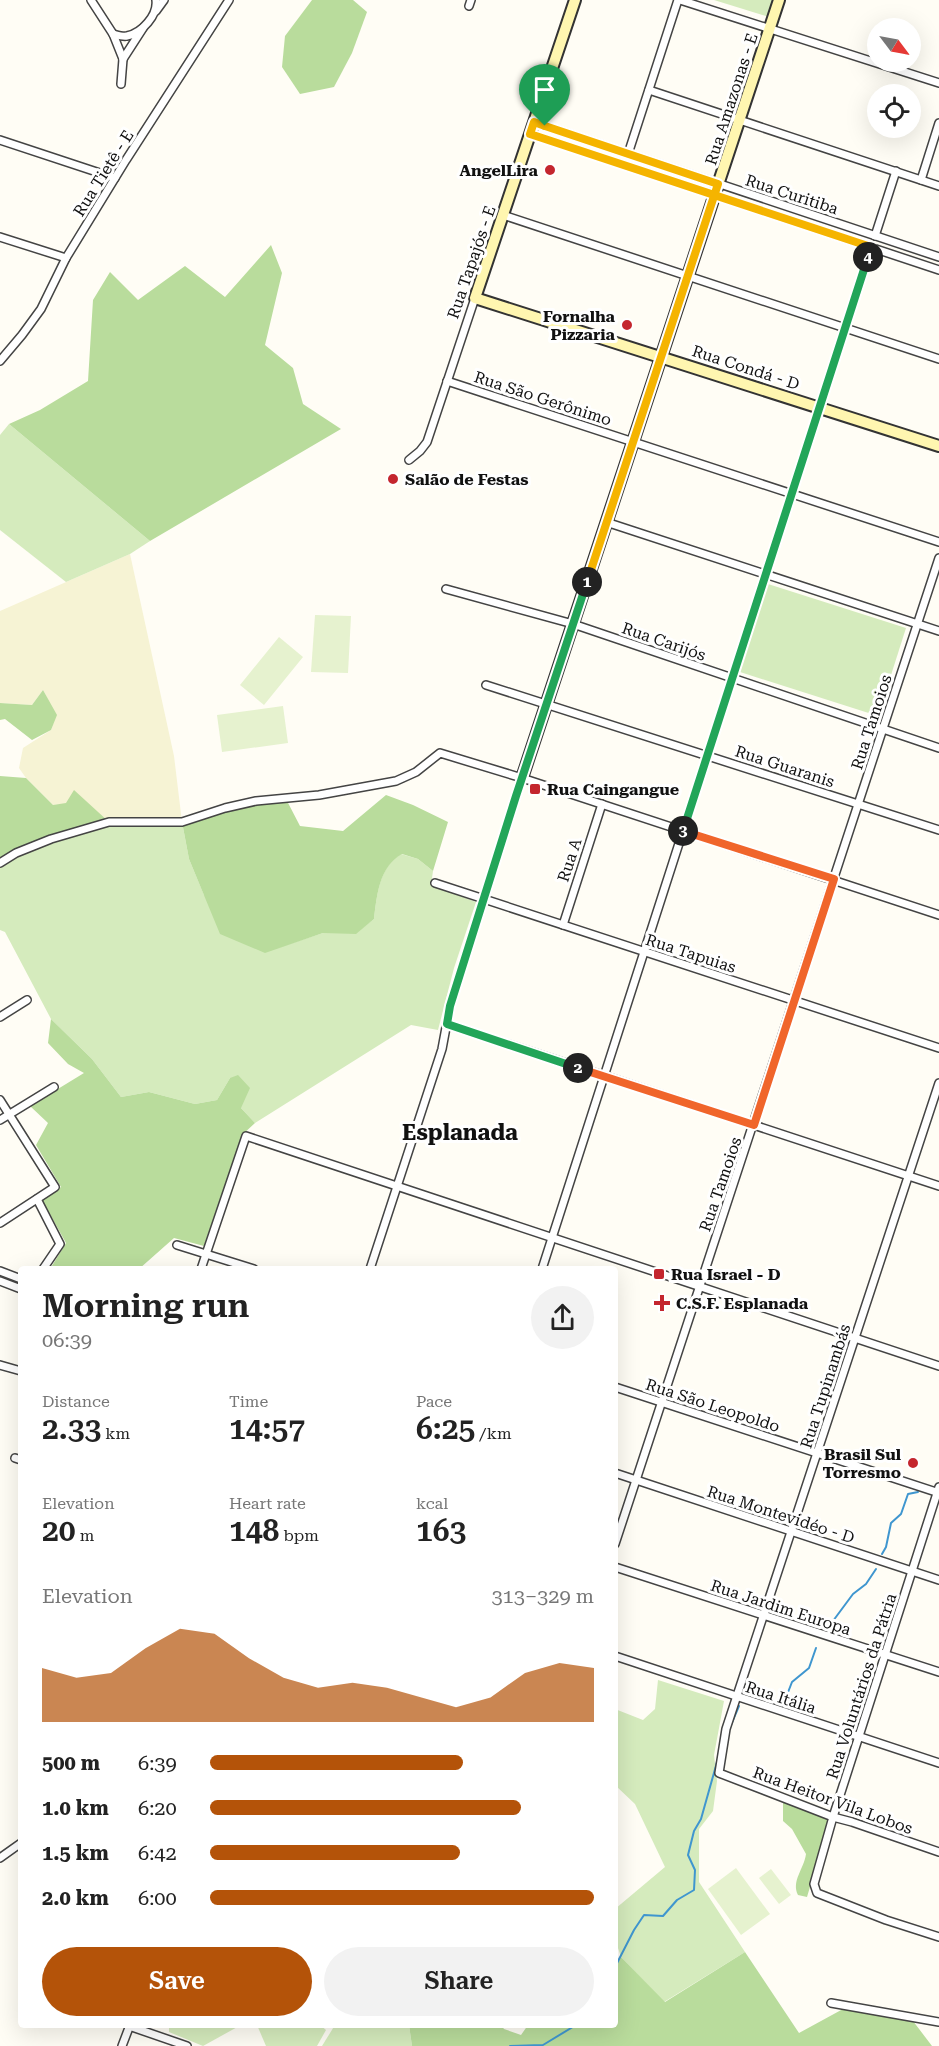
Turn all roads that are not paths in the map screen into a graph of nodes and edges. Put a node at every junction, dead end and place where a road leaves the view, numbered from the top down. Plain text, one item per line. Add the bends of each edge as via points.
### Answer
1 (91, 0) edge
2 (156, 0) edge
3 (164, 0) edge
4 (229, 0) edge
5 (575, 0) edge
6 (679, 0) edge
7 (779, 0) edge
8 (155, 13) junction
9 (143, 28) junction
10 (770, 29) junction
11 (113, 34) junction
12 (123, 59) junction
13 (939, 82) edge
14 (121, 84) dead end
15 (649, 90) junction
16 (740, 120) junction
17 (534, 122) junction
18 (939, 123) edge
19 (530, 134) junction
20 (0, 140) edge
21 (628, 154) junction
22 (896, 171) junction
23 (115, 178) junction
24 (921, 180) junction
25 (718, 184) junction
26 (939, 186) edge
27 (715, 195) junction
28 (503, 215) junction
29 (875, 236) junction
30 (0, 237) edge
31 (871, 247) junction
32 (939, 257) edge
33 (66, 258) junction
34 (939, 270) edge
35 (688, 276) junction
36 (475, 298) junction
37 (845, 328) junction
38 (662, 356) junction
39 (939, 359) edge
40 (0, 361) edge
41 (447, 381) junction
42 (819, 406) junction
43 (633, 442) junction
44 (939, 446) edge
45 (410, 460) dead end
46 (791, 494) junction
47 (606, 522) junction
48 (939, 542) edge
49 (939, 558) edge
50 (765, 574) junction
51 (446, 589) dead end
52 (573, 624) junction
53 (918, 624) junction
54 (939, 631) edge
55 (731, 679) junction
56 (486, 685) dead end
57 (546, 705) junction
58 (883, 729) junction
59 (939, 748) edge
60 (707, 755) junction
61 (522, 778) junction
62 (602, 804) junction
63 (859, 804) junction
64 (939, 830) edge
65 (683, 831) junction
66 (0, 863) edge
67 (834, 879) junction
68 (435, 883) dead end
69 (484, 899) junction
70 (939, 915) edge
71 (562, 925) junction
72 (644, 952) junction
73 (27, 1000) dead end
74 (795, 1001) junction
75 (0, 1017) edge
76 (447, 1024) junction
77 (939, 1048) edge
78 (604, 1076) junction
79 (939, 1083) edge
80 (54, 1087) dead end
81 (0, 1100) edge
82 (9, 1115) junction
83 (0, 1120) edge
84 (754, 1125) junction
85 (909, 1176) junction
86 (939, 1186) edge
87 (397, 1187) junction
88 (37, 1199) junction
89 (0, 1223) edge
90 (552, 1238) junction
91 (177, 1245) dead end
92 (206, 1254) junction
93 (45, 1266) edge
94 (202, 1266) edge
95 (244, 1266) edge
96 (371, 1266) edge
97 (543, 1266) edge
98 (0, 1271) edge
99 (18, 1278) edge
100 (0, 1281) edge
101 (699, 1287) junction
102 (18, 1288) edge
103 (855, 1338) junction
104 (939, 1366) edge
105 (1, 1367) edge
106 (18, 1370) edge
107 (618, 1388) edge
108 (661, 1402) junction
109 (817, 1453) junction
110 (618, 1474) edge
111 (636, 1480) junction
112 (938, 1491) edge
113 (791, 1531) junction
114 (618, 1535) edge
115 (618, 1568) edge
116 (912, 1571) junction
117 (939, 1580) edge
118 (764, 1615) junction
119 (885, 1655) junction
120 (618, 1657) edge
121 (939, 1672) edge
122 (737, 1696) junction
123 (859, 1737) junction
124 (939, 1763) edge
125 (719, 1773) joint
126 (833, 1818) junction
127 (18, 1845) edge
128 (939, 1852) edge
129 (0, 1858) edge
130 (939, 1937) edge
131 (831, 2003) dead end
132 (938, 2019) edge
133 (129, 2028) edge
134 (136, 2028) edge
135 (123, 2045) edge
136 (187, 2046) edge

1 - 11 street
2 - 8 street
3 - 8 street
4 - 23 street, Rua Tietê - E
5 - 17 street, Rua Tapajós - E
6 - 10 street
6 - 15 street
7 - 10 street, Rua Amazonas - E
8 - 9 street
9 - 11 street via 126,36
9 - 12 street
10 - 13 street
10 - 16 street, Rua Amazonas - E
11 - 12 street
12 - 14 street
15 - 16 street
15 - 21 street
16 - 22 street
16 - 25 street, Rua Amazonas - E
17 - 19 street, Rua Tapajós - E
17 - 21 street, Rua Curitiba
18 - 24 street
19 - 27 street, Rua Curitiba
19 - 28 street, Rua Tapajós - E
20 - 23 street
21 - 25 street, Rua Curitiba
22 - 24 street
22 - 29 street
23 - 33 street, Rua Tietê - E
24 - 26 street
25 - 27 street, Rua Amazonas - E
25 - 29 street, Rua Curitiba
27 - 31 street, Rua Curitiba
27 - 35 street, Rua Amazonas - E
28 - 35 street
28 - 36 street, Rua Tapajós - E
29 - 32 street, Rua Curitiba
30 - 33 street
31 - 34 street, Rua Curitiba
31 - 37 street
33 - 40 street, Rua Tietê - E via 41,309
35 - 37 street
35 - 38 street, Rua Amazonas - E
36 - 38 street, Rua Condá - D
36 - 41 street, Rua Tapajós - E
37 - 39 street
37 - 42 street
38 - 42 street, Rua Condá - D
38 - 43 street, Rua Amazonas - E
41 - 43 street, Rua São Gerônimo
41 - 45 street, Rua Tapajós - E via 427,442
42 - 44 street, Rua Condá - D
42 - 46 street
43 - 46 street, Rua São Gerônimo
43 - 47 street, Rua Amazonas - E
46 - 48 street, Rua São Gerônimo
46 - 50 street
47 - 50 street
47 - 52 street, Rua Amazonas - E
49 - 53 street, Rua Tamoios
50 - 53 street
50 - 55 street
51 - 52 street, Rua Carijós
52 - 55 street, Rua Carijós
52 - 57 street, Rua Amazonas - E
53 - 54 street
53 - 58 street, Rua Tamoios
55 - 58 street, Rua Carijós
55 - 60 street
56 - 57 street, Rua Guaranis
57 - 60 street, Rua Guaranis
57 - 61 street, Rua Amazonas - E
58 - 59 street, Rua Carijós
58 - 63 street, Rua Tamoios
60 - 63 street, Rua Guaranis
60 - 65 street
61 - 62 street
61 - 66 street via 440,753 416,772 396,781 256,801 182,822 110,822 42,843
61 - 69 street, Rua Amazonas - E
62 - 65 street
62 - 71 street, Rua A
63 - 64 street, Rua Guaranis
63 - 67 street, Rua Tamoios
65 - 67 street
65 - 72 street
67 - 70 street
67 - 74 street, Rua Tamoios
68 - 69 street, Rua Tapuias
69 - 71 street, Rua Tapuias
69 - 76 street, Rua Amazonas - E
71 - 72 street, Rua Tapuias
72 - 74 street, Rua Tapuias
72 - 78 street
73 - 75 street
74 - 77 street, Rua Tapuias
74 - 84 street, Rua Tamoios
76 - 78 street
76 - 87 street, Rua Amazonas - E
78 - 84 street
78 - 90 street
79 - 85 street, Rua Tupinambás
80 - 82 street
81 - 82 street
82 - 83 street
82 - 88 street via 56,1187
84 - 85 street
84 - 101 street, Rua Tamoios
85 - 86 street
85 - 103 street, Rua Tupinambás
87 - 90 street
87 - 92 street via 246,1136
87 - 96 street, Rua Amazonas - E
88 - 89 street
88 - 93 street via 60,1244
90 - 97 street
90 - 101 street
91 - 92 street
92 - 94 street
92 - 95 street
98 - 99 street
100 - 102 street
101 - 103 street
101 - 108 street, Rua Tamoios
103 - 104 street
103 - 109 street, Rua Tupinambás
105 - 106 street
107 - 108 street, Rua São Leopoldo
108 - 109 street, Rua São Leopoldo
108 - 111 street, Rua Tamoios
109 - 112 street, Rua São Leopoldo
109 - 113 street, Rua Tupinambás
110 - 111 street, Rua Montevidéo - D
111 - 113 street, Rua Montevidéo - D
111 - 114 street, Rua Tamoios
112 - 116 street, Rua Voluntários da Pátria
113 - 116 street, Rua Montevidéo - D
113 - 118 street, Rua Tupinambás
115 - 118 street, Rua Jardim Europa
116 - 117 street, Rua Montevidéo - D
116 - 119 street, Rua Voluntários da Pátria
118 - 119 street, Rua Jardim Europa
118 - 122 street, Rua Tupinambás
119 - 121 street, Rua Jardim Europa
119 - 123 street, Rua Voluntários da Pátria
120 - 122 street, Rua Itália
122 - 123 street, Rua Itália
122 - 125 street, Rua Tupinambás via 726,1729
123 - 124 street, Rua Itália
123 - 126 street, Rua Voluntários da Pátria
125 - 126 street, Rua Heitor Vila Lobos
126 - 128 street, Rua Heitor Vila Lobos
126 - 130 street, Rua Voluntários da Pátria via 814,1884 817,1893
127 - 129 street
131 - 132 street
133 - 135 street
134 - 136 street

